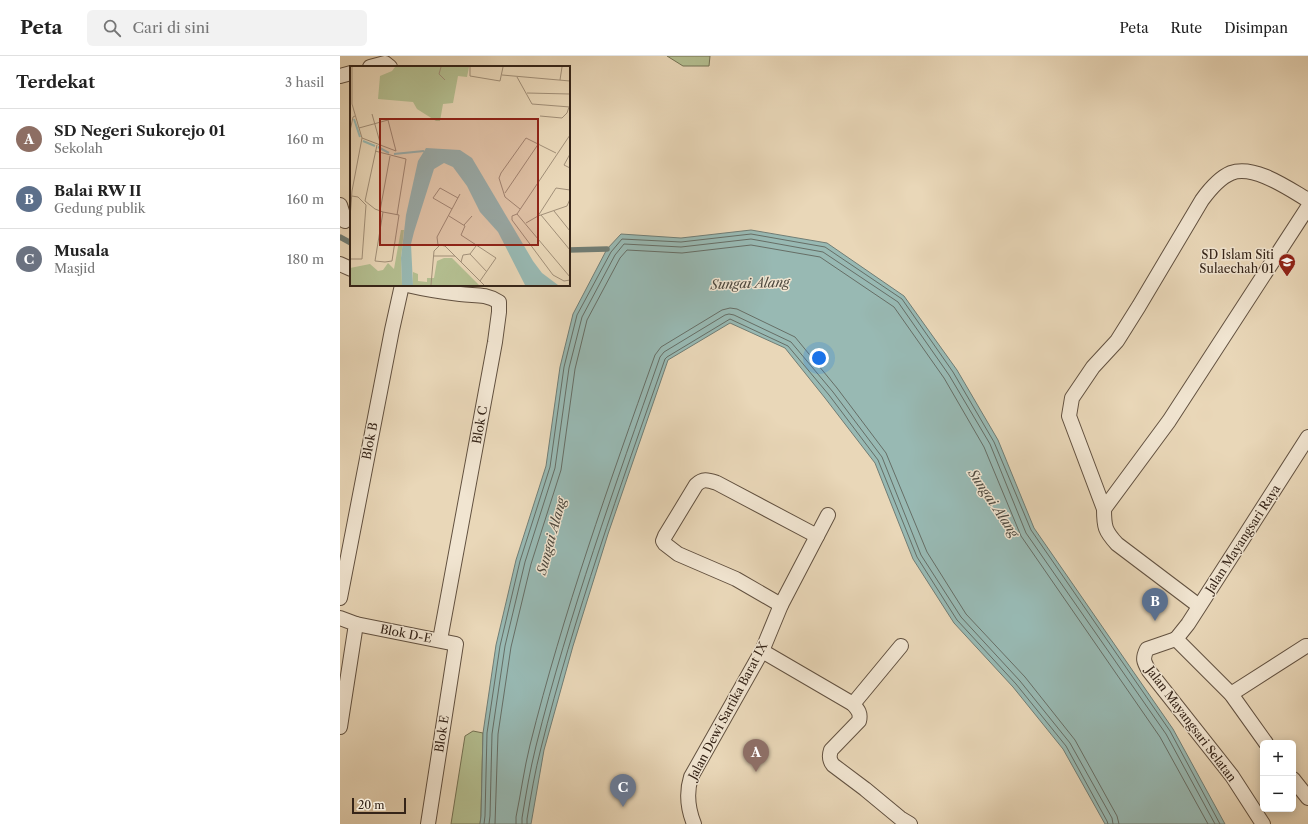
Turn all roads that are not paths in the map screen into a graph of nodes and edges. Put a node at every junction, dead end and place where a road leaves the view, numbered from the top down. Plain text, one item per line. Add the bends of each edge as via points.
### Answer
1 (374, 66) edge
2 (389, 66) edge
3 (350, 73) edge
4 (340, 76) edge
5 (1308, 200) edge
6 (340, 205) edge
7 (1308, 207) edge
8 (345, 221) edge
9 (340, 264) edge
10 (350, 269) edge
11 (402, 286) edge
12 (412, 286) edge
13 (1308, 437) edge
14 (1104, 509) junction
15 (828, 515) dead end
16 (817, 536) junction
17 (340, 598) edge
18 (781, 605) junction
19 (1199, 606) junction
20 (340, 618) edge
21 (356, 624) junction
22 (1176, 639) junction
23 (440, 640) junction
24 (456, 644) joint
25 (1307, 644) edge
26 (901, 646) dead end
27 (762, 651) junction
28 (1231, 694) junction
29 (853, 704) junction
30 (340, 727) edge
31 (1264, 740) edge
32 (1296, 783) edge
33 (1308, 798) edge
34 (428, 824) edge
35 (694, 824) edge
36 (910, 824) edge
37 (1263, 824) edge

1 - 2 street via 385,63
3 - 4 street
5 - 14 street via 1267,177 1243,171 1222,178 1202,200 1117,341 1077,388 1072,398 1069,416
6 - 8 street
7 - 14 street via 1169,421
9 - 10 street
11 - 17 street, Blok B
12 - 23 street, Blok C via 461,295 491,297 499,302 495,342
13 - 19 street, Jalan Mayangsari Raya
14 - 19 street via 1106,531 1117,544
15 - 16 street, Jalan Dewi Sartika Barat IX
16 - 18 street, Jalan Dewi Sartika Barat IX
16 - 18 street via 717,483 704,479 696,485 665,536 665,544 678,554 736,579
18 - 27 street, Jalan Dewi Sartika Barat IX
19 - 22 street, Jalan Mayangsari Raya
20 - 21 street, Blok D-E
21 - 23 street, Blok D-E
21 - 30 street
22 - 28 street
22 - 37 street, Jalan Mayangsari Selatan via 1147,648 1144,662 1232,776
23 - 24 street, Blok D-E
24 - 34 street, Blok E
25 - 28 street
26 - 29 street
27 - 29 street
27 - 35 street, Jalan Dewi Sartika Barat IX via 691,777 688,786 689,810
28 - 31 street
29 - 36 street via 860,715 858,721 831,750 830,762
32 - 33 street

